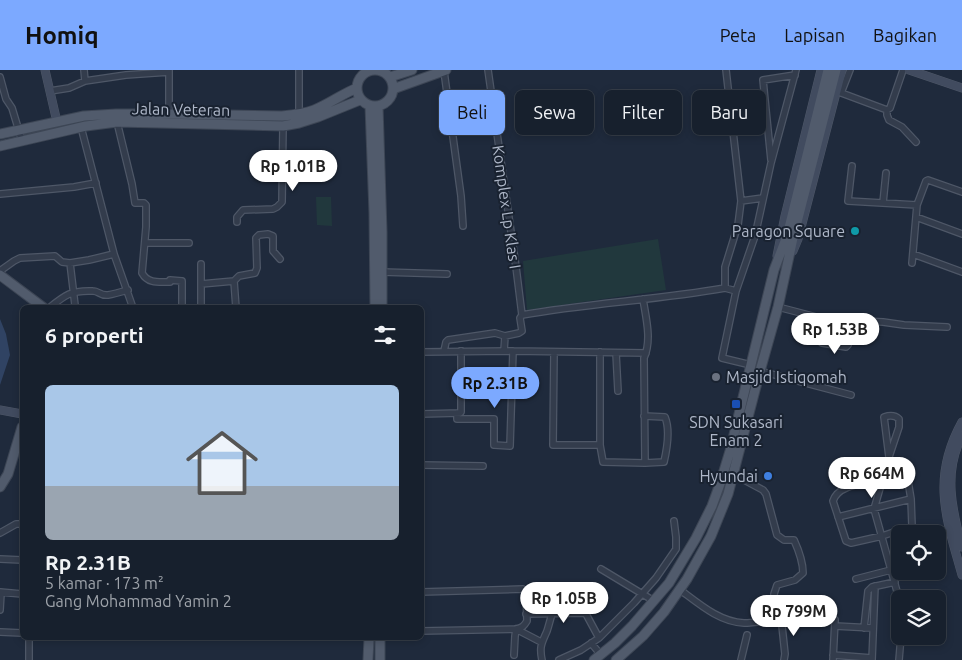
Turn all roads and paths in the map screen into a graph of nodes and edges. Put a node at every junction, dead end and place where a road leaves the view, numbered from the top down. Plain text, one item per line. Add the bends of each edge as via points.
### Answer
1 (45, 70) edge
2 (84, 70) edge
3 (299, 70) edge
4 (412, 70) edge
5 (445, 70) edge
6 (488, 70) edge
7 (726, 70) edge
8 (821, 70) edge
9 (828, 70) edge
10 (836, 70) edge
11 (842, 70) edge
12 (850, 70) edge
13 (903, 70) edge
14 (909, 70) edge
15 (169, 71) edge
16 (366, 71) edge
17 (126, 73) edge
18 (796, 73) edge
19 (929, 73) edge
20 (387, 74) edge
21 (0, 77) edge
22 (85, 81) junction
23 (357, 88) junction
24 (962, 88) edge
25 (393, 89) junction
26 (50, 91) junction
27 (839, 92) junction
28 (360, 100) junction
29 (374, 106) junction
30 (887, 110) junction
31 (169, 114) junction
32 (299, 114) junction
33 (234, 120) junction
34 (57, 122) junction
35 (117, 122) junction
36 (283, 126) junction
37 (81, 127) junction
38 (18, 130) junction
39 (0, 134) edge
40 (22, 140) junction
41 (916, 142) dead end
42 (0, 146) edge
43 (771, 164) junction
44 (852, 166) dead end
45 (886, 173) dead end
46 (96, 183) junction
47 (962, 192) edge
48 (0, 194) edge
49 (763, 198) junction
50 (741, 201) junction
51 (883, 203) junction
52 (917, 205) junction
53 (916, 217) junction
54 (237, 222) dead end
55 (463, 226) dead end
56 (962, 234) edge
57 (145, 242) junction
58 (162, 243) junction
59 (189, 243) dead end
60 (161, 250) dead end
61 (114, 254) junction
62 (913, 254) junction
63 (280, 259) dead end
64 (70, 263) junction
65 (912, 263) dead end
66 (201, 264) dead end
67 (775, 268) junction
68 (785, 270) junction
69 (0, 271) edge
70 (382, 272) junction
71 (962, 272) edge
72 (447, 274) dead end
73 (0, 275) edge
74 (234, 281) junction
75 (201, 284) junction
76 (725, 288) junction
77 (128, 290) junction
78 (736, 291) junction
79 (74, 292) junction
80 (643, 299) junction
81 (40, 305) edge
82 (52, 305) edge
83 (75, 305) dead end
84 (132, 305) edge
85 (182, 305) edge
86 (201, 305) edge
87 (236, 305) edge
88 (374, 305) edge
89 (382, 305) edge
90 (778, 308) junction
91 (521, 316) junction
92 (824, 318) junction
93 (855, 321) junction
94 (947, 328) dead end
95 (505, 336) junction
96 (424, 352) edge
97 (444, 352) junction
98 (461, 352) junction
99 (504, 352) junction
100 (513, 352) junction
101 (554, 352) junction
102 (600, 352) junction
103 (616, 353) junction
104 (646, 353) junction
105 (751, 365) junction
106 (760, 370) junction
107 (618, 391) dead end
108 (851, 395) dead end
109 (0, 410) edge
110 (457, 413) junction
111 (20, 414) edge
112 (424, 414) edge
113 (644, 416) junction
114 (962, 422) edge
115 (20, 434) edge
116 (962, 436) edge
117 (600, 445) junction
118 (888, 457) junction
119 (645, 464) junction
120 (424, 465) edge
121 (483, 466) dead end
122 (733, 474) junction
123 (882, 480) junction
124 (0, 487) edge
125 (911, 499) junction
126 (874, 509) junction
127 (838, 517) junction
128 (674, 521) dead end
129 (20, 524) edge
130 (0, 533) edge
131 (882, 536) junction
132 (958, 538) edge
133 (962, 547) edge
134 (0, 559) edge
135 (20, 560) edge
136 (669, 560) junction
137 (680, 567) junction
138 (891, 568) edge
139 (601, 569) dead end
140 (891, 572) edge
141 (962, 575) edge
142 (856, 579) dead end
143 (894, 582) joint
144 (875, 586) junction
145 (680, 589) junction
146 (896, 590) edge
147 (424, 592) edge
148 (0, 593) edge
149 (20, 594) edge
150 (641, 595) junction
151 (654, 601) junction
152 (0, 610) edge
153 (526, 614) junction
154 (552, 614) junction
155 (779, 619) junction
156 (864, 628) junction
157 (873, 628) junction
158 (516, 629) junction
159 (424, 631) edge
160 (0, 632) edge
161 (20, 633) edge
162 (747, 635) dead end
163 (599, 638) junction
164 (29, 640) edge
165 (369, 640) edge
166 (380, 640) edge
167 (541, 642) junction
168 (591, 643) junction
169 (901, 645) edge
170 (514, 656) dead end
171 (833, 657) edge
172 (597, 658) edge
173 (872, 659) edge
174 (29, 660) edge
175 (368, 660) edge
176 (380, 660) edge
177 (542, 660) edge
178 (559, 660) edge
179 (616, 660) edge
180 (741, 660) edge
181 (784, 660) edge
182 (900, 660) edge

1 - 26 street
2 - 22 street
3 - 32 street
4 - 20 main road
5 - 25 main road
5 - 55 street
6 - 91 street, Komplex Lp Klas I
7 - 50 street
8 - 67 street via 782,226
9 - 67 main road via 787,236
10 - 68 main road
11 - 27 street
12 - 27 street
13 - 30 street
14 - 19 street
15 - 17 street
15 - 31 street
16 - 20 main road
16 - 23 main road
17 - 22 street
18 - 43 street
18 - 43 street via 763,80
19 - 24 street
20 - 25 main road
21 - 38 street
22 - 26 street
23 - 28 main road
23 - 32 main road, Jalan Veteran
25 - 29 main road via 386,103
26 - 34 street
27 - 30 street
27 - 68 street via 798,239
28 - 29 main road
28 - 36 main road, Jalan Veteran via 318,117
29 - 70 main road
29 - 88 main road
30 - 41 street via 889,120 902,127
31 - 33 main road, Jalan Veteran
31 - 34 main road, Jalan Veteran via 84,116
32 - 33 main road, Jalan Veteran
33 - 35 main road, Jalan Veteran
33 - 36 main road, Jalan Veteran
34 - 38 main road, Jalan Veteran
35 - 37 main road, Jalan Veteran
35 - 57 street via 135,203 146,205
36 - 54 street via 282,202 273,209 243,210 237,216
37 - 40 main road, Jalan Veteran
37 - 46 street
38 - 39 main road, Jalan Veteran
38 - 40 street
40 - 42 main road, Jalan Veteran
43 - 49 street
44 - 51 street via 848,201
45 - 51 street
46 - 48 street
46 - 61 street
47 - 52 street via 927,180
49 - 50 street
49 - 78 street via 755,236
50 - 76 street via 738,225 725,267
51 - 52 street
52 - 53 street
53 - 56 street
53 - 62 street
57 - 58 street
57 - 85 street via 143,276 154,282 182,280
58 - 59 street
58 - 60 street
61 - 64 street
61 - 77 street
62 - 65 street
62 - 71 street
63 - 74 street via 273,251 273,236 258,236 257,271
64 - 69 street via 55,256 20,258
64 - 79 street
66 - 75 street
67 - 105 main road
68 - 90 main road
70 - 72 street
70 - 89 main road
73 - 81 main road
74 - 75 street
74 - 87 street
75 - 86 street
76 - 78 street
76 - 80 street
77 - 79 street via 107,295 95,291
77 - 84 street
78 - 105 street via 722,358
79 - 82 street via 64,295
79 - 83 street
80 - 91 street
80 - 104 street via 648,330
90 - 92 street
90 - 106 main road
91 - 95 street via 522,331
92 - 93 street
92 - 93 street via 822,343 846,347
93 - 94 street
95 - 97 street via 495,333 448,340
95 - 99 street
96 - 97 street
97 - 98 street
98 - 99 street
98 - 110 street via 462,410
99 - 100 street
100 - 101 street
100 - 110 street via 510,446 494,445 494,419 457,420
101 - 102 street
101 - 117 street via 553,445
102 - 103 street
102 - 117 street
103 - 104 street
103 - 107 street
104 - 113 street
105 - 137 main road via 720,484
106 - 108 street
106 - 122 main road
109 - 111 street
110 - 112 street
113 - 119 street
113 - 119 street via 665,417 667,422 664,462
114 - 132 street via 954,436 944,472 947,517
115 - 124 main road via 8,474
116 - 132 street via 954,456 951,480
117 - 119 street via 603,462
118 - 118 street via 899,427 899,419 889,415 884,417
118 - 123 street
120 - 121 street
122 - 145 main road via 711,536
122 - 155 street via 763,490 777,535 784,540 794,540 799,550 803,573 795,580 777,585 774,594
123 - 125 street via 906,473
123 - 126 street
123 - 127 street via 854,486 836,495 834,502
125 - 126 street
125 - 131 street via 912,526
126 - 127 street
126 - 131 street
127 - 131 street via 848,543
128 - 136 street via 677,544
129 - 130 street
131 - 138 street
132 - 133 street
132 - 141 street
134 - 135 street
136 - 137 street
136 - 150 street
137 - 151 main road
139 - 150 street
140 - 142 street
143 - 144 street
143 - 146 street
144 - 156 street via 866,594
144 - 157 street
145 - 155 street via 724,619 744,623
145 - 179 main road via 643,636
147 - 153 street via 524,588
148 - 149 street
148 - 152 street
150 - 151 street
150 - 163 street
151 - 172 main road via 615,644
153 - 154 street
153 - 158 street via 525,625
154 - 163 street via 586,614
154 - 167 street
155 - 181 street
156 - 157 street
156 - 171 street via 835,623
157 - 173 street
158 - 159 street
158 - 167 street
158 - 170 street
160 - 161 street
162 - 180 street
163 - 168 street
164 - 174 street
165 - 175 main road
166 - 176 main road
167 - 177 street
168 - 172 street
168 - 178 street
169 - 182 street
171 - 173 street

